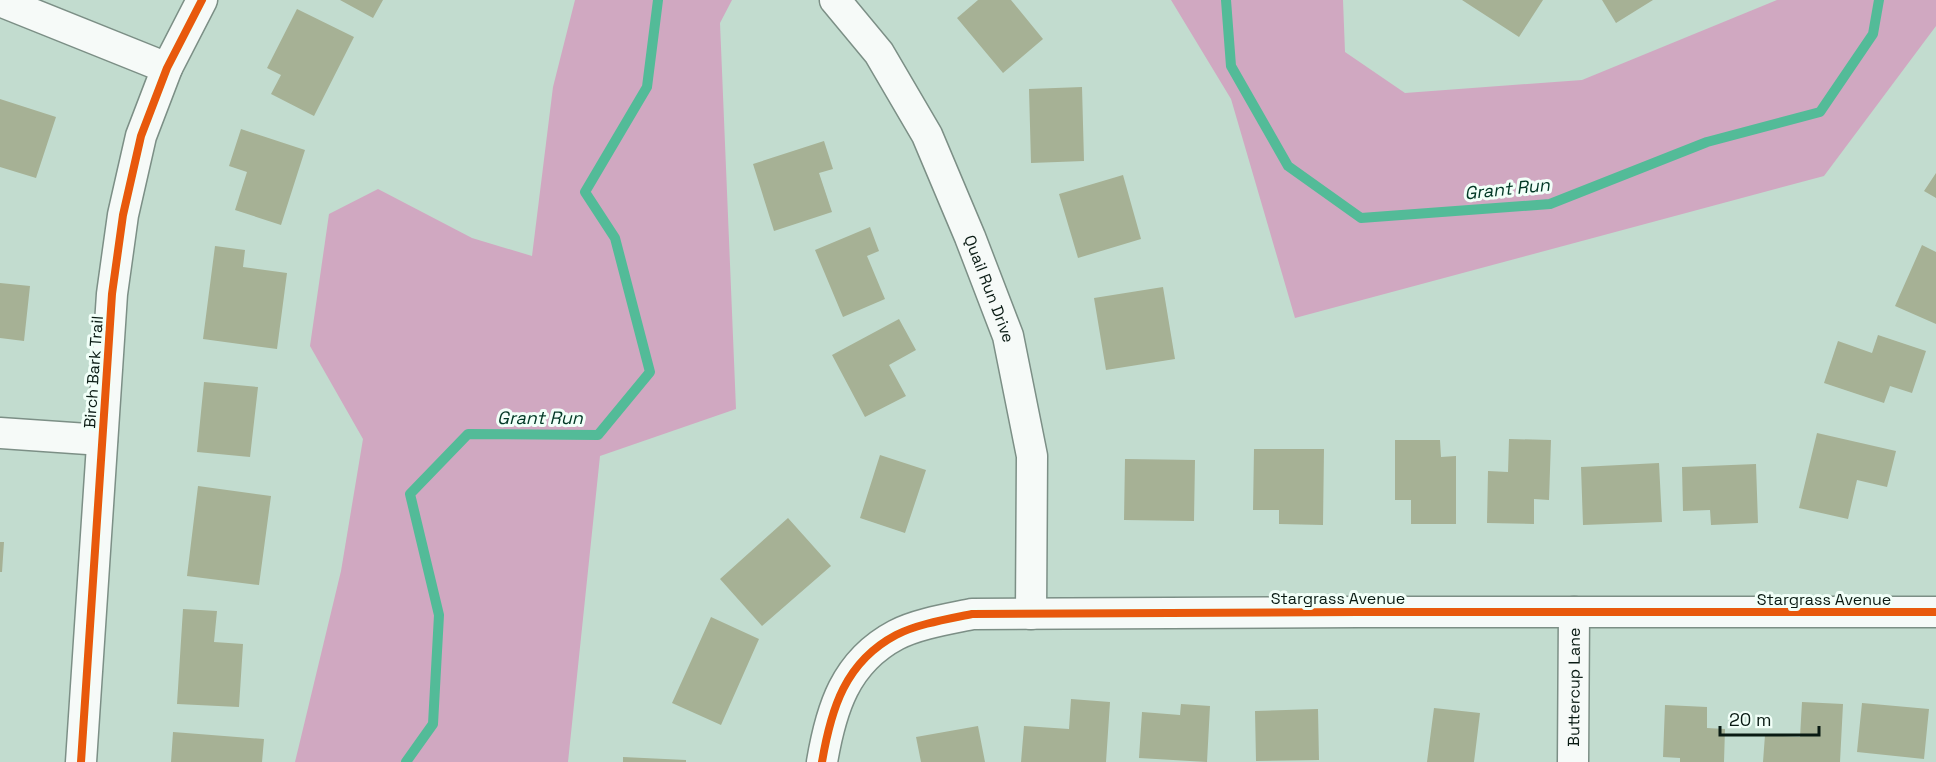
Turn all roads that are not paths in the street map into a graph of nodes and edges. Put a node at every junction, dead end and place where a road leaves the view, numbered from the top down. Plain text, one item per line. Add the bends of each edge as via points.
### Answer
1 (202, 0) edge
2 (835, 0) edge
3 (0, 1) edge
4 (167, 68) junction
5 (0, 433) edge
6 (102, 440) junction
7 (1574, 612) junction
8 (1936, 612) edge
9 (1031, 614) junction
10 (81, 762) edge
11 (822, 762) edge
12 (1573, 762) edge

1 - 4 street, Birch Bark Trail
2 - 9 street, Quail Run Drive via 879,53 927,135 1008,336 1032,456
3 - 4 street
4 - 6 street, Birch Bark Trail via 141,136 123,215 112,294
5 - 6 street
6 - 10 street, Birch Bark Trail
7 - 8 street, Stargrass Avenue
7 - 9 street, Stargrass Avenue
7 - 12 street, Buttercup Lane
9 - 11 street, Stargrass Avenue via 972,614 939,621 897,634 866,655 841,689

